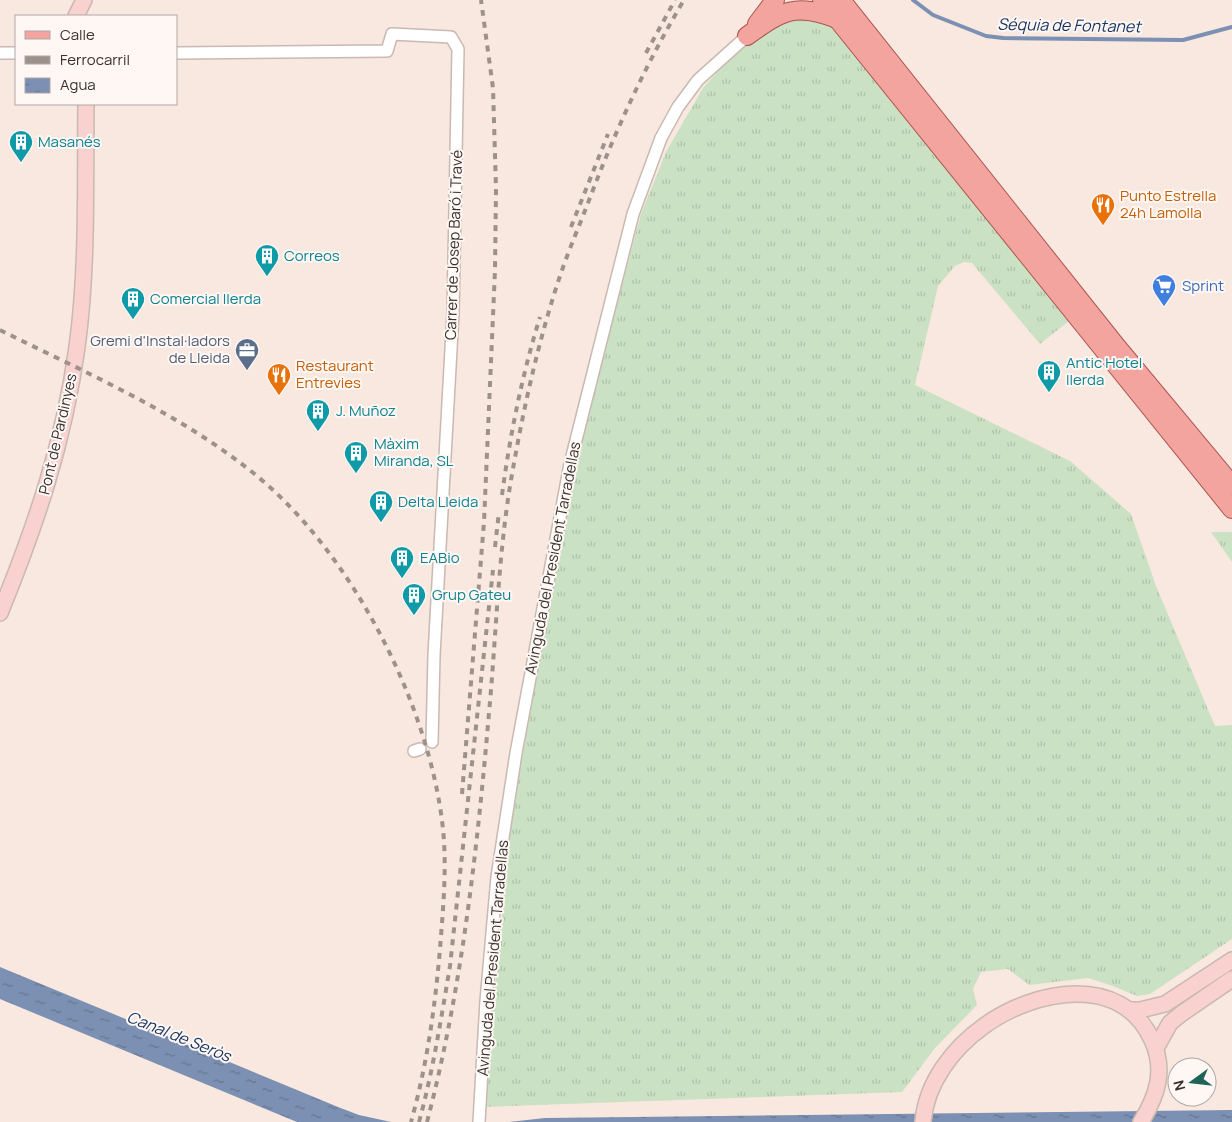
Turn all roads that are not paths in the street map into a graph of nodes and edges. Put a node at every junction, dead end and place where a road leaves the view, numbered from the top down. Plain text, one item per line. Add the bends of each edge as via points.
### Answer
1 (85, 0) edge
2 (775, 0) edge
3 (822, 0) edge
4 (841, 0) edge
5 (77, 15) edge
6 (90, 15) edge
7 (837, 19) junction
8 (747, 36) junction
9 (0, 53) edge
10 (15, 53) edge
11 (178, 53) edge
12 (86, 105) edge
13 (1232, 485) edge
14 (1232, 509) edge
15 (0, 613) edge
16 (432, 742) dead end
17 (1232, 960) edge
18 (1232, 979) edge
19 (1129, 1010) junction
20 (1156, 1048) junction
21 (479, 1120) edge
22 (923, 1122) edge
23 (1141, 1122) edge

1 - 5 main road
1 - 6 main road
2 - 8 main road
3 - 7 main road
4 - 13 main road via 1117,347
7 - 8 main road via 818,12 787,12
7 - 14 main road
8 - 21 street, Avinguda del President Tarradellas via 698,80 661,138 633,214 572,455 516,753 497,877
9 - 10 street
11 - 16 street, Carrer de Josep Baró i Travé via 387,51 392,34 451,37 458,49 453,313
12 - 15 main road, Pont de Pardinyes via 85,247 77,346 63,424 39,513
17 - 19 main road via 1165,1004
18 - 20 main road via 1170,1023
19 - 20 main road via 1143,1024
19 - 22 main road via 1100,996 1067,994 1046,998 1001,1015 968,1039 939,1074 927,1098
20 - 23 main road via 1156,1096

